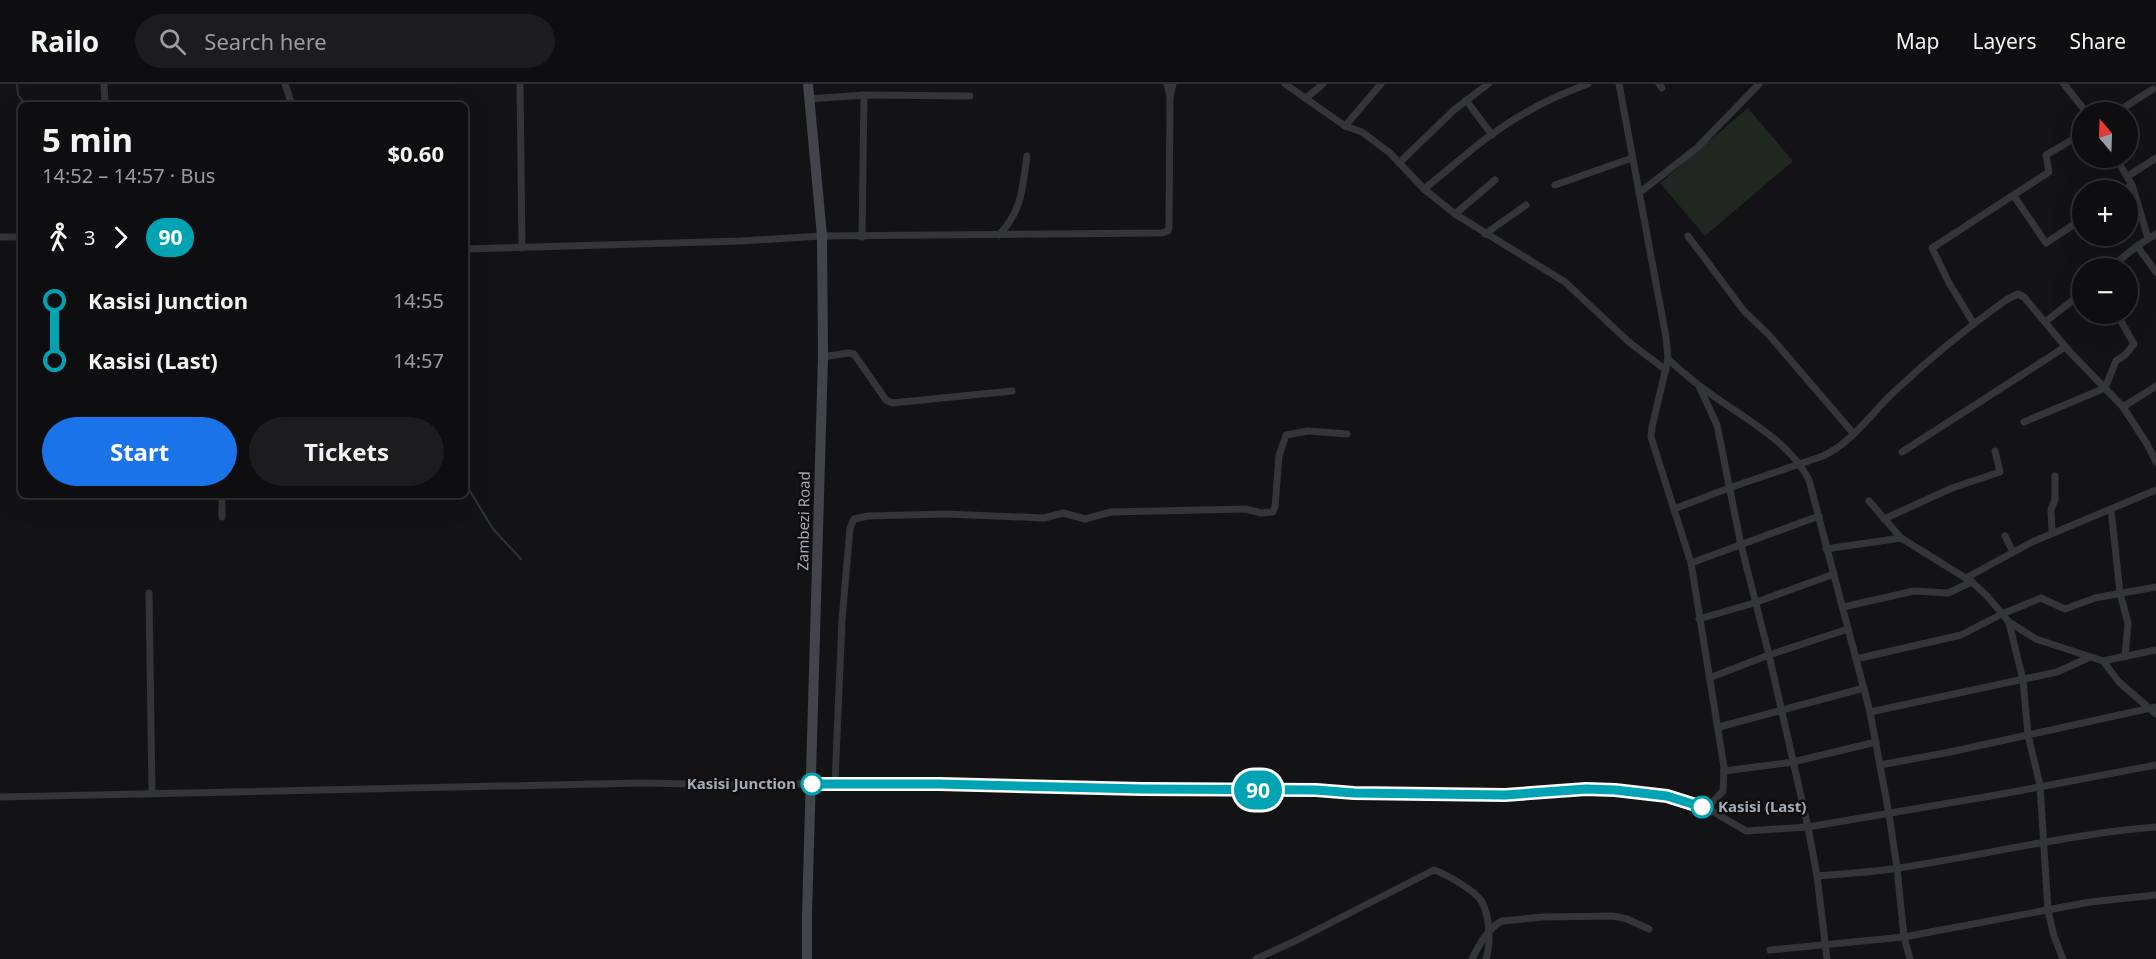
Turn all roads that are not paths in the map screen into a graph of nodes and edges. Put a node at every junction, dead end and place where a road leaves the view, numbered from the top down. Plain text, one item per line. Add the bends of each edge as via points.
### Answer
1 (104, 84) edge
2 (285, 84) edge
3 (520, 84) edge
4 (808, 84) edge
5 (1167, 84) edge
6 (1173, 84) edge
7 (1285, 84) edge
8 (1323, 84) edge
9 (1381, 84) edge
10 (1488, 84) edge
11 (1560, 84) edge
12 (1588, 84) edge
13 (1619, 84) edge
14 (1759, 84) edge
15 (2064, 84) edge
16 (2152, 89) dead end
17 (1563, 93) junction
18 (864, 95) junction
19 (970, 96) dead end
20 (1170, 97) junction
21 (1306, 98) junction
22 (809, 99) junction
23 (1466, 100) junction
24 (105, 102) edge
25 (291, 102) edge
26 (2078, 102) edge
27 (2132, 102) edge
28 (1345, 126) junction
29 (1492, 135) junction
30 (2072, 140) edge
31 (1027, 156) dead end
32 (1632, 158) junction
33 (2156, 158) edge
34 (1399, 163) junction
35 (2123, 168) edge
36 (2128, 176) junction
37 (1495, 180) dead end
38 (2130, 180) edge
39 (1555, 185) dead end
40 (1424, 189) junction
41 (1639, 193) junction
42 (2014, 196) junction
43 (1526, 205) dead end
44 (2138, 205) edge
45 (1455, 214) junction
46 (2072, 226) edge
47 (1485, 234) junction
48 (2156, 234) edge
49 (999, 235) junction
50 (822, 236) junction
51 (1688, 236) dead end
52 (0, 237) edge
53 (18, 237) edge
54 (862, 237) junction
55 (2148, 238) junction
56 (2138, 245) edge
57 (2137, 246) joint
58 (522, 248) junction
59 (468, 249) edge
60 (2122, 258) edge
61 (2156, 272) edge
62 (2072, 301) edge
63 (2045, 322) junction
64 (1974, 324) junction
65 (2123, 324) edge
66 (2065, 347) junction
67 (823, 357) junction
68 (1668, 359) junction
69 (1666, 370) junction
70 (1699, 386) junction
71 (2156, 386) edge
72 (2105, 388) junction
73 (1012, 391) dead end
74 (2123, 407) junction
75 (2024, 422) dead end
76 (1853, 433) junction
77 (1347, 434) dead end
78 (1995, 451) dead end
79 (1902, 452) dead end
80 (2156, 462) edge
81 (1801, 464) junction
82 (2055, 476) dead end
83 (1729, 488) junction
84 (2156, 490) edge
85 (222, 498) edge
86 (1869, 501) dead end
87 (1674, 509) junction
88 (2111, 509) junction
89 (1819, 516) junction
90 (222, 518) dead end
91 (1884, 519) junction
92 (2052, 532) junction
93 (2005, 536) dead end
94 (1901, 537) junction
95 (1741, 545) junction
96 (1826, 549) junction
97 (2013, 552) junction
98 (1691, 563) junction
99 (1834, 574) junction
100 (1969, 580) junction
101 (2156, 587) edge
102 (149, 593) dead end
103 (2120, 593) junction
104 (1754, 603) junction
105 (1844, 607) junction
106 (2002, 614) junction
107 (1699, 619) junction
108 (2009, 622) junction
109 (1848, 628) junction
110 (2156, 650) edge
111 (1769, 655) junction
112 (2124, 657) junction
113 (2088, 658) junction
114 (1856, 659) junction
115 (2103, 661) junction
116 (1709, 678) junction
117 (2023, 680) junction
118 (1864, 688) junction
119 (2152, 708) edge
120 (1782, 711) junction
121 (1870, 712) junction
122 (2156, 714) edge
123 (1719, 727) junction
124 (2028, 735) junction
125 (1876, 742) junction
126 (1793, 762) junction
127 (1880, 765) junction
128 (2156, 765) edge
129 (1725, 771) junction
130 (835, 783) junction
131 (812, 784) junction
132 (2040, 786) junction
133 (152, 793) junction
134 (0, 797) edge
135 (1707, 808) junction
136 (1889, 814) junction
137 (1808, 827) junction
138 (2156, 827) edge
139 (2044, 841) junction
140 (1897, 868) junction
141 (1817, 876) junction
142 (2156, 895) edge
143 (2048, 911) junction
144 (1649, 929) dead end
145 (1490, 932) junction
146 (1904, 936) junction
147 (1825, 946) junction
148 (1770, 950) dead end
149 (807, 959) edge
150 (1256, 959) edge
151 (1472, 959) edge
152 (1486, 959) edge
153 (1827, 959) edge
154 (1910, 959) edge
155 (2063, 959) edge

1 - 24 street
2 - 25 street
3 - 58 street
4 - 22 main road, Zambezi Road
5 - 20 street
6 - 20 street
7 - 21 street
8 - 21 street
9 - 28 street
10 - 23 street
11 - 17 street
12 - 17 street
13 - 32 street
14 - 41 street via 1697,148
15 - 26 street
16 - 27 street
17 - 29 street via 1523,113
18 - 19 street
18 - 22 street
18 - 54 street
20 - 49 street via 1168,231
21 - 28 street
22 - 50 main road, Zambezi Road
23 - 29 street
23 - 34 street
28 - 34 street via 1362,132
29 - 40 street
30 - 42 street via 2046,155 2049,172
31 - 49 street via 1020,203
32 - 39 street
32 - 41 street
33 - 36 street
34 - 40 street
35 - 36 street
36 - 38 street
37 - 45 street
40 - 45 street
41 - 68 street
42 - 46 street via 2046,243
42 - 64 street via 1932,249
43 - 47 street
44 - 55 street
45 - 47 street
47 - 69 street via 1565,282 1630,343
48 - 55 street
49 - 54 street
50 - 54 street
50 - 58 street
50 - 67 main road, Zambezi Road
51 - 76 street via 1744,311
52 - 53 street
55 - 56 street
57 - 60 street
57 - 61 street
58 - 59 street
62 - 63 street
63 - 64 street via 2018,294
63 - 66 street
64 - 76 street via 1918,369
65 - 72 street via 2133,345 2116,361
66 - 72 street
66 - 79 street
67 - 73 street via 854,354 892,403
67 - 131 main road, Zambezi Road
68 - 69 street
68 - 70 street
69 - 87 street via 1651,437
70 - 81 street via 1767,434
70 - 83 street via 1717,425
71 - 74 street
72 - 74 street
72 - 75 street
74 - 80 street
76 - 81 street via 1830,453
77 - 130 street via 1308,431 1286,435 1279,456 1275,507 1268,513 1235,509 1111,512 1085,519 1063,513 1044,518 946,514 854,519 849,528 844,586
78 - 91 street via 2000,472 1952,488
81 - 83 street
81 - 89 street
82 - 92 street
83 - 87 street
83 - 95 street
84 - 88 street
85 - 90 street
86 - 91 street
87 - 98 street
88 - 92 street
88 - 103 street
89 - 95 street
89 - 96 street
91 - 94 street
92 - 97 street
93 - 97 street
94 - 96 street
94 - 100 street
95 - 98 street
95 - 104 street
96 - 99 street
97 - 100 street
98 - 107 street
99 - 104 street
99 - 105 street
100 - 105 street via 1948,594 1914,591
100 - 106 street
101 - 103 street
102 - 133 street
103 - 106 street via 2064,609 2041,598
103 - 112 street via 2128,623
104 - 107 street
104 - 111 street
105 - 109 street
106 - 108 street
106 - 114 street via 1961,635
107 - 116 street
108 - 113 street via 2037,639
108 - 117 street
109 - 111 street
109 - 114 street
110 - 112 street
111 - 116 street
111 - 120 street
112 - 115 street
113 - 115 street
113 - 117 street via 2060,671
114 - 118 street
115 - 119 street via 2119,682
116 - 123 street
117 - 121 street
117 - 124 street
118 - 120 street
118 - 121 street
119 - 122 street
119 - 124 street
120 - 123 street
120 - 126 street
121 - 125 street
123 - 129 street
124 - 127 street
124 - 132 street
125 - 126 street
125 - 127 street
126 - 129 street
126 - 137 street
127 - 136 street
128 - 132 street
129 - 135 street via 1723,791
130 - 131 street
130 - 135 street via 1366,794 1505,795 1586,789 1667,796
131 - 133 street via 641,783
131 - 149 main road, Zambezi Road
132 - 136 street
132 - 139 street
133 - 134 street
135 - 137 street via 1746,831
136 - 137 street
136 - 140 street
137 - 141 street
138 - 139 street
139 - 140 street
139 - 143 street
140 - 141 street
140 - 146 street
141 - 147 street
142 - 143 street
143 - 146 street
143 - 155 street
144 - 145 street via 1613,916 1543,917 1502,921
145 - 150 street via 1482,901 1448,875 1434,870
145 - 151 street
145 - 152 street
146 - 147 street
146 - 154 street
147 - 148 street
147 - 153 street

